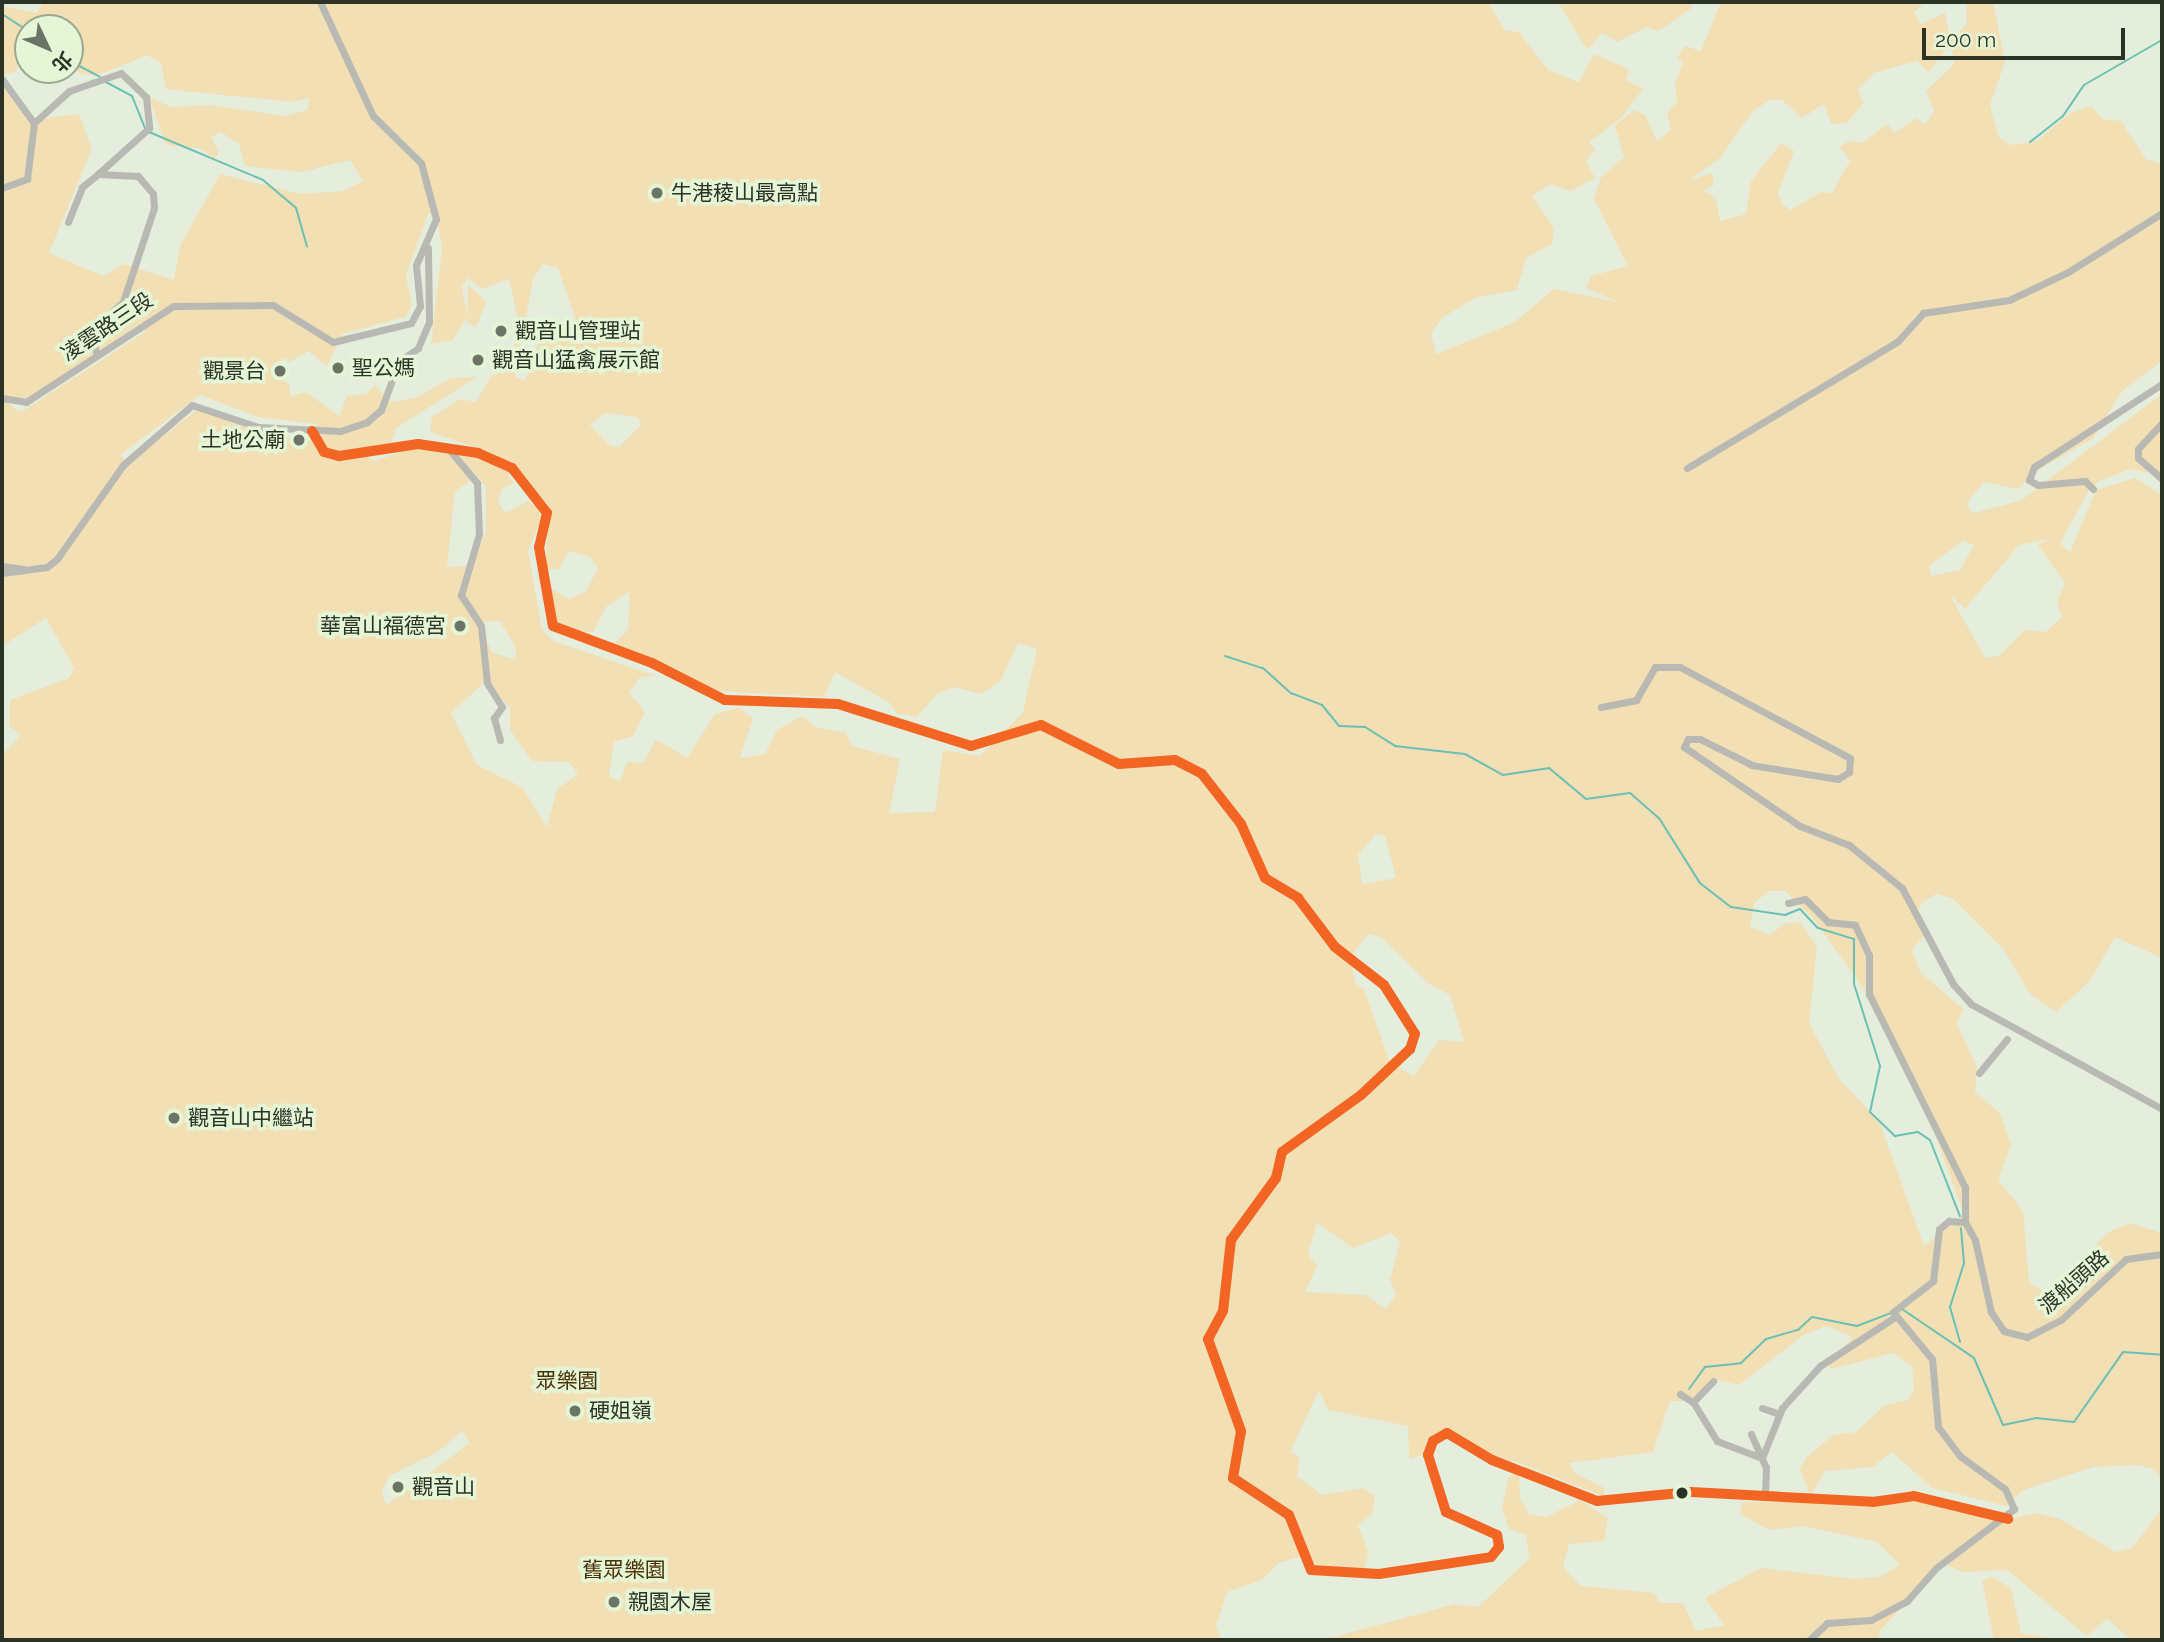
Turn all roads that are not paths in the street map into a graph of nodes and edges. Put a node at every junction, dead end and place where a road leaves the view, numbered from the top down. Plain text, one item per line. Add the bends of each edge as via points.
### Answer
1 (320, 2) edge
2 (2, 79) edge
3 (34, 123) junction
4 (98, 174) junction
5 (2, 188) edge
6 (2162, 213) edge
7 (68, 222) dead end
8 (428, 247) junction
9 (97, 354) junction
10 (2162, 384) edge
11 (2, 398) edge
12 (2162, 423) edge
13 (312, 431) junction
14 (447, 446) junction
15 (1687, 468) dead end
16 (2162, 480) edge
17 (2093, 489) dead end
18 (2, 566) edge
19 (32, 570) junction
20 (2, 573) edge
21 (1601, 707) dead end
22 (500, 740) dead end
23 (1788, 903) dead end
24 (2007, 1040) dead end
25 (1979, 1073) dead end
26 (2162, 1109) edge
27 (1965, 1222) junction
28 (2162, 1254) edge
29 (1894, 1315) junction
30 (1713, 1381) dead end
31 (1680, 1394) dead end
32 (1693, 1402) junction
33 (1762, 1408) dead end
34 (1779, 1414) junction
35 (1751, 1434) dead end
36 (1762, 1458) junction
37 (1765, 1497) junction
38 (2008, 1518) junction
39 (1809, 1640) edge

1 - 8 street via 373,116 421,163 436,219
2 - 3 street
3 - 4 street via 69,91 98,85 121,73 130,76 146,97 146,131
3 - 5 street via 27,179
4 - 7 street via 82,187
4 - 9 street via 138,176 153,194 155,208 123,302 89,332
6 - 15 street via 2068,272 2008,300 1923,313 1898,341
8 - 9 street, 凌雲路三段 via 416,265 421,306 402,331 333,342 273,306 173,306
8 - 13 street via 429,322 418,348 399,361 381,410 353,428
9 - 11 street, 凌雲路三段 via 26,402
10 - 17 street via 2034,467 2029,480 2038,485 2085,481
12 - 16 street via 2138,449 2138,458
13 - 14 street via 324,452 351,458 418,443
13 - 19 street via 258,427 204,406 182,410 122,465 57,559
14 - 22 street via 477,483 479,534 461,595 481,626 487,683 502,707 494,718
14 - 37 street via 499,460 545,507 539,547 547,615 569,636 618,649 739,704 838,704 971,746 1041,724 1119,764 1175,760 1192,767 1241,824 1265,878 1297,898 1325,937 1384,985 1405,1012 1415,1034 1410,1049 1283,1152 1276,1178 1231,1240 1223,1311 1208,1339 1241,1431 1233,1478 1289,1515 1311,1570 1379,1574 1491,1557 1499,1547 1497,1535 1446,1511 1428,1455 1433,1441 1447,1433 1492,1460 1597,1501 1691,1492
18 - 19 street
19 - 20 street
21 - 26 street via 1636,700 1655,667 1680,667 1850,758 1849,772 1838,779 1752,765 1700,739 1688,739 1684,747 1800,826 1849,845 1902,888 1953,984 1971,1004
23 - 27 street via 1805,899 1828,922 1855,925 1869,955 1869,994 1965,1187
24 - 25 street
27 - 28 street, 渡船頭路 via 1975,1240 1991,1312 2004,1331 2027,1337 2062,1320 2126,1259
27 - 29 street via 1949,1221 1939,1229 1933,1281
29 - 34 street via 1820,1366
29 - 38 street via 1932,1359 1938,1427 1960,1456 2005,1489 2014,1509
30 - 32 street
31 - 32 street
32 - 36 street via 1717,1441
33 - 34 street
34 - 36 street
35 - 36 street
36 - 37 street
37 - 38 street via 1873,1502 1914,1496
38 - 39 street via 1936,1568 1907,1601 1871,1620 1827,1623

